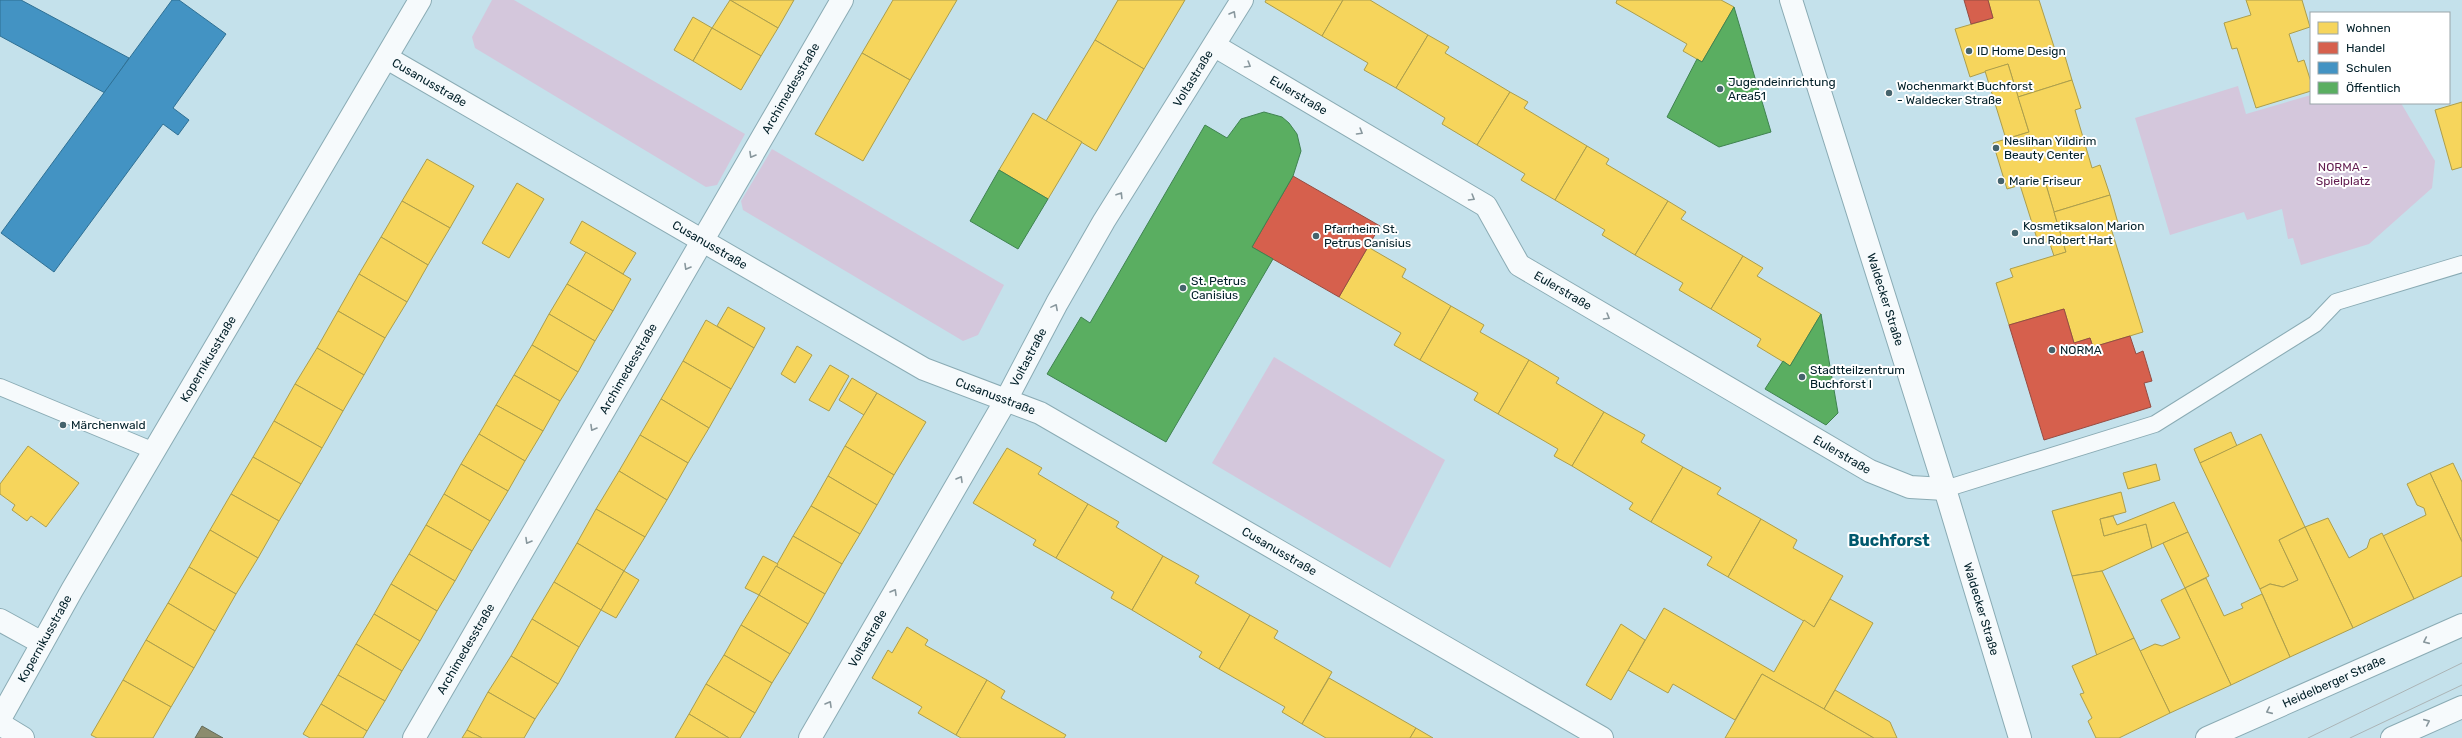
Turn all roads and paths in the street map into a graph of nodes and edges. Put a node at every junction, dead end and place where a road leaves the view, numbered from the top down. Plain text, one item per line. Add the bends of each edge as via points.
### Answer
1 (420, 0) edge
2 (842, 0) edge
3 (1242, 0) edge
4 (1791, 0) edge
5 (1215, 46) junction
6 (386, 58) junction
7 (703, 240) junction
8 (2462, 264) edge
9 (0, 387) edge
10 (1006, 400) junction
11 (154, 451) junction
12 (1945, 489) junction
13 (0, 620) edge
14 (2462, 625) edge
15 (42, 644) junction
16 (2462, 706) edge
17 (0, 719) edge
18 (0, 724) edge
19 (23, 738) edge
20 (414, 738) edge
21 (810, 738) edge
22 (1602, 738) edge
23 (2020, 738) edge
24 (2207, 738) edge
25 (2392, 738) edge

1 - 6 street, Kopernikusstraße
2 -> 7 street, Archimedesstraße
5 -> 3 street, Voltastraße
4 - 12 street, Waldecker Straße
10 -> 5 street, Voltastraße via 1104,221
5 -> 12 street, Eulerstraße via 1486,206 1519,265 1870,471 1910,487
6 - 7 street, Cusanusstraße
6 - 11 street, Kopernikusstraße
7 - 10 street, Cusanusstraße via 924,369
7 -> 20 street, Archimedesstraße
8 - 12 lane via 2336,302 2315,324 2155,424
9 - 11 lane
21 -> 10 street, Voltastraße
10 - 22 street, Cusanusstraße via 1040,413
11 - 15 street, Kopernikusstraße
12 - 23 street, Waldecker Straße
13 - 15 street
14 -> 24 street, Heidelberger Straße
15 - 17 street, Kopernikusstraße
25 -> 16 street
18 - 19 street

